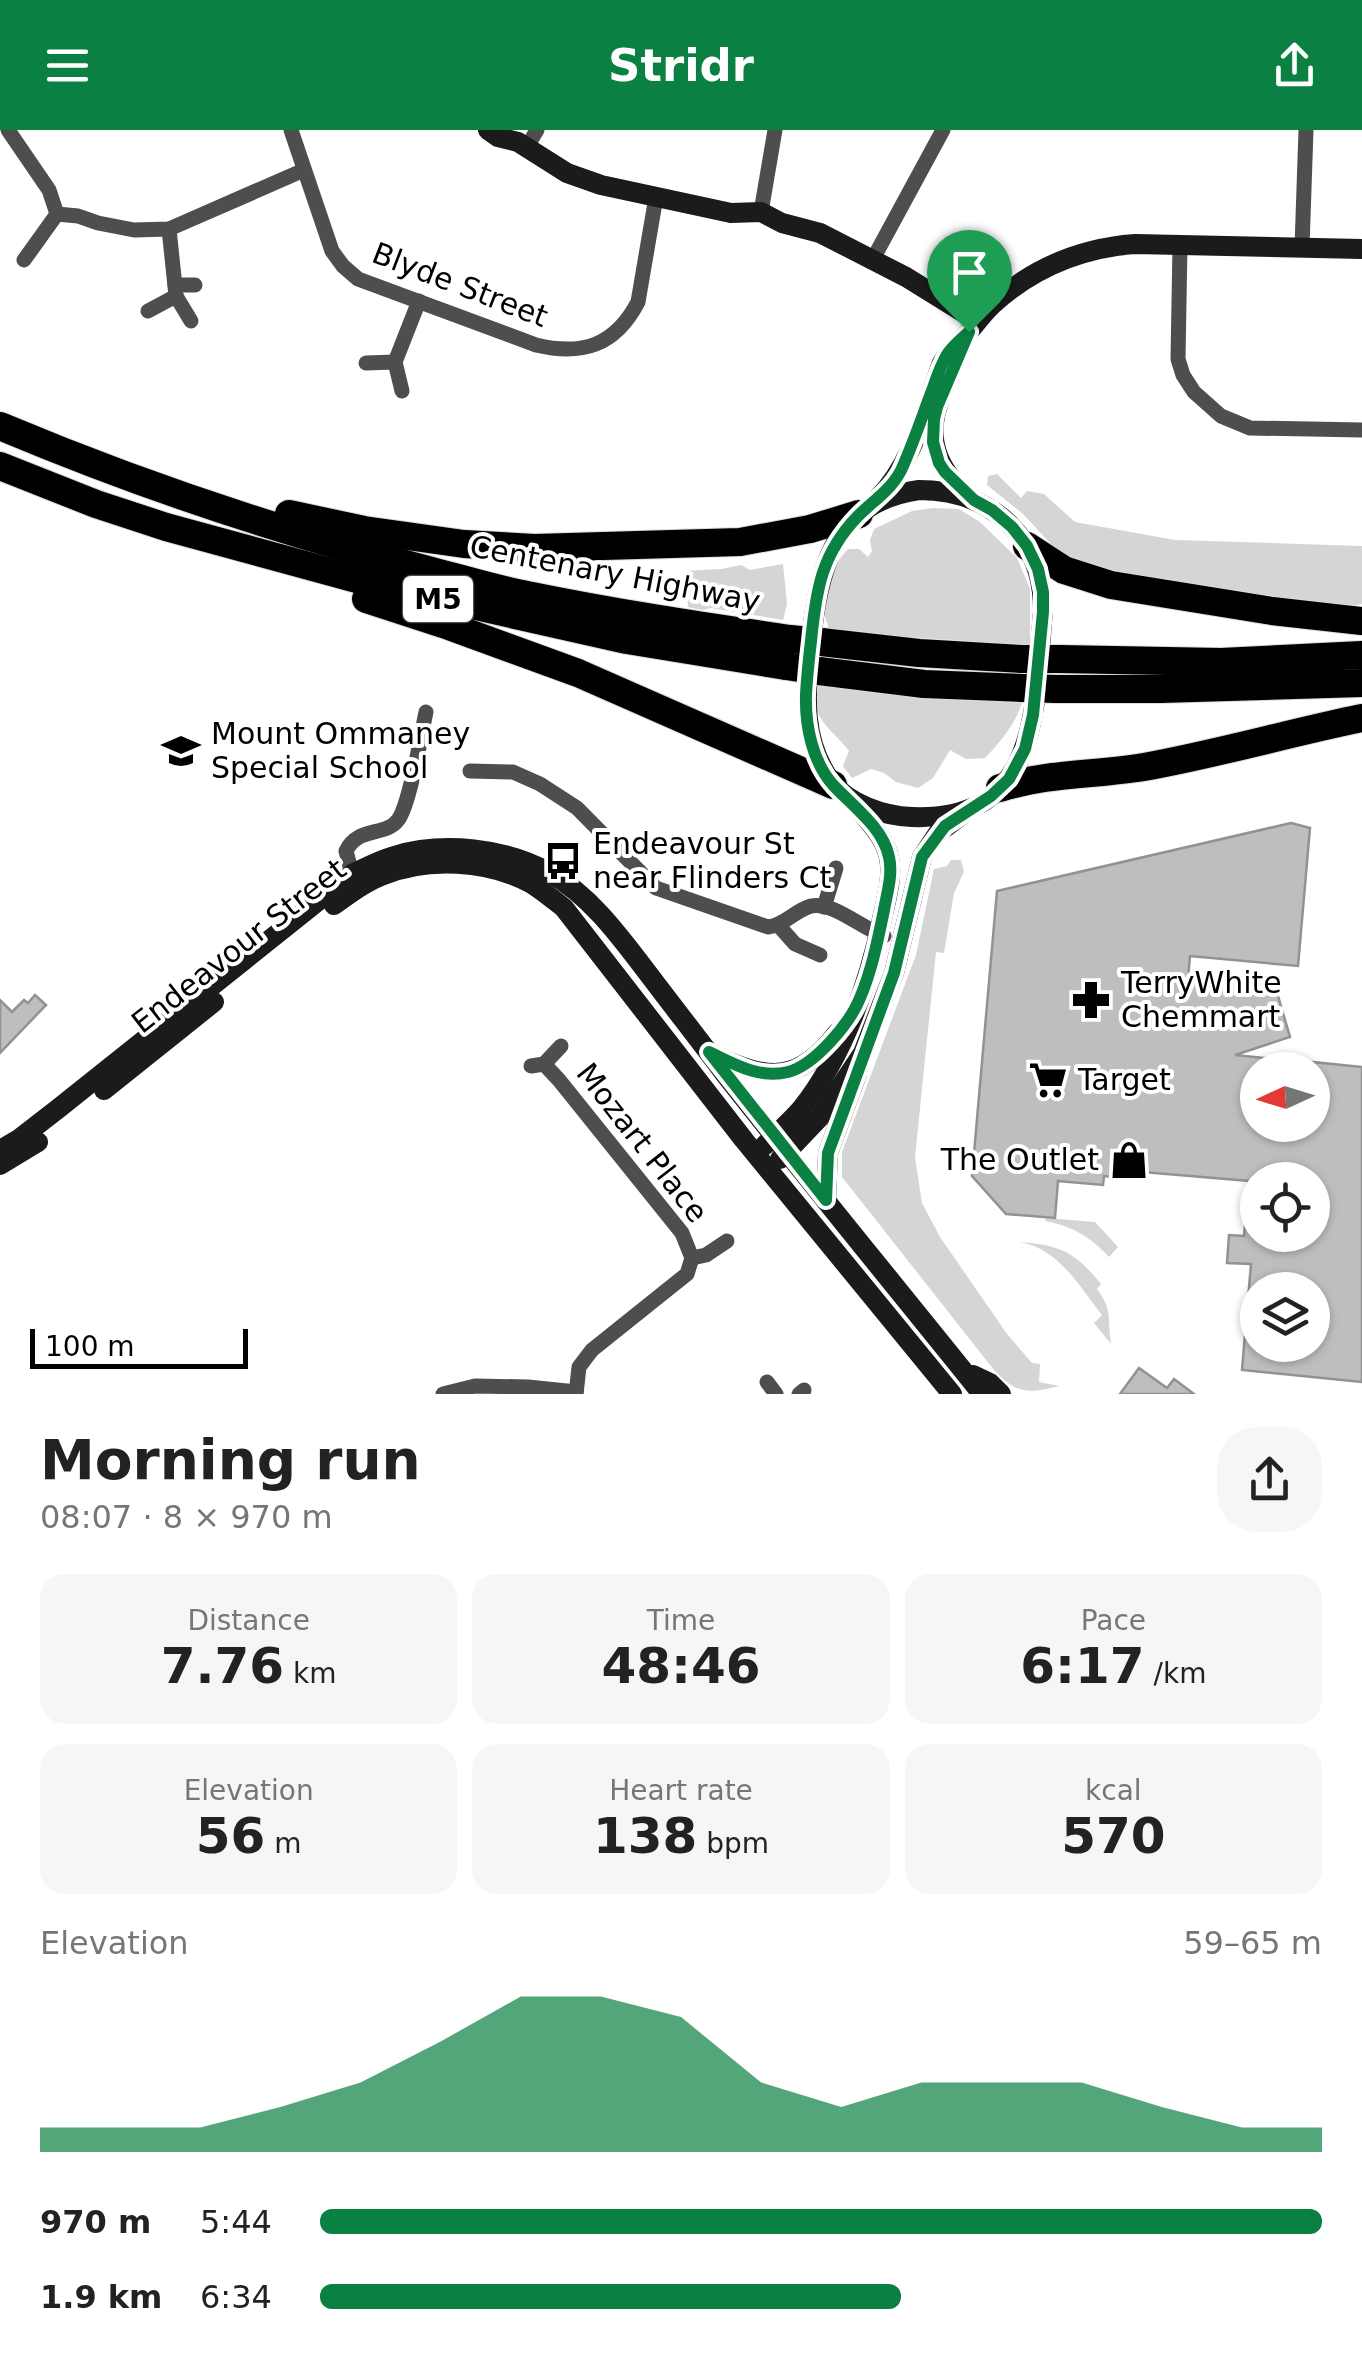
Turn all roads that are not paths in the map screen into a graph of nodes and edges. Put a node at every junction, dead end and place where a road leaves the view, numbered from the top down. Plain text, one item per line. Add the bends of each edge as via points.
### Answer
1 (8, 130) edge
2 (291, 130) edge
3 (488, 130) edge
4 (775, 130) edge
5 (943, 130) edge
6 (1306, 130) edge
7 (532, 138) edge
8 (304, 170) junction
9 (656, 197) junction
10 (761, 212) junction
11 (56, 214) junction
12 (170, 229) junction
13 (1180, 244) junction
14 (1302, 247) junction
15 (1362, 249) edge
16 (873, 259) junction
17 (24, 260) dead end
18 (195, 285) dead end
19 (176, 290) junction
20 (419, 301) junction
21 (148, 311) dead end
22 (190, 321) dead end
23 (973, 327) junction
24 (396, 362) junction
25 (366, 363) dead end
26 (402, 391) dead end
27 (0, 426) edge
28 (1362, 430) edge
29 (0, 466) edge
30 (974, 500) junction
31 (96, 504) junction
32 (220, 509) junction
33 (864, 510) junction
34 (1027, 546) junction
35 (1362, 621) edge
36 (788, 653) junction
37 (1362, 656) edge
38 (1362, 683) edge
39 (426, 712) dead end
40 (1362, 718) edge
41 (470, 771) dead end
42 (1000, 788) junction
43 (842, 793) junction
44 (969, 810) junction
45 (836, 868) dead end
46 (352, 874) junction
47 (824, 907) junction
48 (779, 926) junction
49 (878, 935) junction
50 (902, 940) junction
51 (820, 956) dead end
52 (858, 1003) junction
53 (561, 1046) dead end
54 (709, 1052) junction
55 (863, 1053) junction
56 (777, 1140) junction
57 (0, 1150) edge
58 (762, 1162) junction
59 (0, 1165) edge
60 (826, 1200) junction
61 (727, 1241) dead end
62 (692, 1258) junction
63 (962, 1370) junction
64 (576, 1393) edge
65 (444, 1394) edge
66 (952, 1394) edge
67 (982, 1394) edge
68 (1001, 1394) edge

1 - 11 street
2 - 8 street, Blyde Street
3 - 7 main road via 518,142
4 - 10 street
5 - 16 street
6 - 14 street
7 - 9 main road via 567,173
8 - 12 street
8 - 20 street, Blyde Street via 343,266 358,279
9 - 10 main road
9 - 20 street, Blyde Street via 638,302 604,341 556,350
10 - 16 main road
11 - 12 street via 134,230
11 - 17 street
12 - 19 street
13 - 14 main road
13 - 23 main road via 1108,246 1056,263 1007,293
13 - 28 street via 1178,358 1194,392 1220,416 1250,428
14 - 15 main road
16 - 23 main road
18 - 19 street
19 - 21 street
19 - 22 street
20 - 24 street
23 - 30 main road via 932,431 939,463
23 - 33 main road via 942,364 898,476
24 - 25 street
24 - 26 street
27 - 32 highway, Centenary Highway / M5
29 - 31 highway, Centenary Highway / M5
30 - 33 main road via 919,490
30 - 34 main road via 1003,518
31 - 36 highway, Centenary Highway / M5 via 415,594 626,640
31 - 43 highway via 138,530 396,608 562,667
32 - 33 highway via 242,502 364,530 534,548 740,542
32 - 36 highway, Centenary Highway / M5 via 378,557
33 - 43 main road via 834,547 819,581 808,668 810,738
34 - 35 highway via 1064,570 1111,584
34 - 42 main road via 1043,592 1033,715 1019,764
36 - 37 highway, Centenary Highway / M5, bridge via 821,642 1022,659
36 - 38 highway, Centenary Highway / M5, bridge via 819,671 924,684 1160,689
39 - 46 street via 400,818 351,841 346,851
40 - 42 highway via 1141,767
41 - 48 street via 512,772 540,784 577,808 656,888
42 - 44 main road
43 - 44 main road via 913,817
43 - 49 main road via 883,842 890,861
44 - 50 main road via 938,833 922,857
45 - 47 street
46 - 54 main road, Endeavour Street via 398,855 454,850 504,855 551,874 614,930
46 - 57 main road, Endeavour Street
47 - 48 street via 802,909
47 - 49 street
48 - 51 street via 795,944
49 - 50 street
49 - 52 main road
50 - 55 main road
52 - 54 main road via 816,1057 786,1072 758,1073
52 - 56 main road via 818,1086
53 - 62 street, Mozart Place via 538,1065 559,1080 682,1233
54 - 56 main road, Endeavour Street
55 - 56 main road via 820,1116
55 - 60 main road via 828,1153
56 - 58 main road
56 - 60 main road, Endeavour Street
58 - 59 main road, Endeavour Street via 564,908 514,876 430,864 353,891
58 - 66 main road, Endeavour Street
60 - 63 main road, Endeavour Street
61 - 62 street, Mozart Place
62 - 64 street, Mozart Place via 687,1274 592,1350 579,1367
63 - 67 main road, Endeavour Street
63 - 68 main road
64 - 65 street via 475,1386

